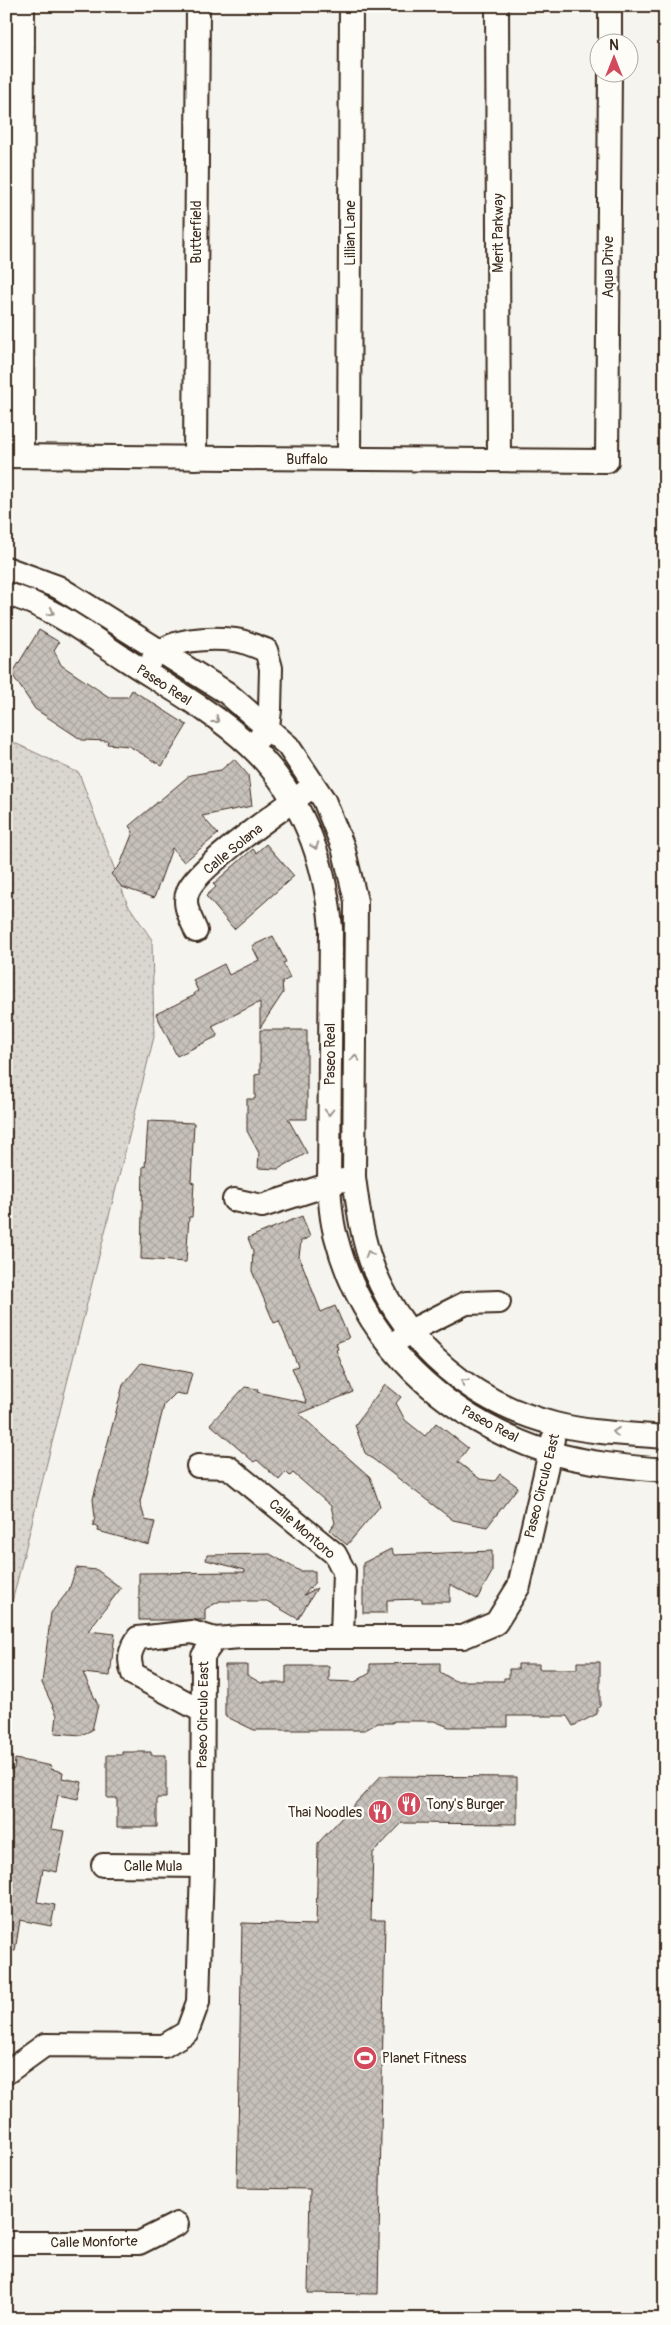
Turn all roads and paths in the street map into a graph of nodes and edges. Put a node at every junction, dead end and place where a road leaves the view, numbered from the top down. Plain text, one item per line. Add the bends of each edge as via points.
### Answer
1 (23, 6) edge
2 (198, 6) edge
3 (351, 6) edge
4 (498, 6) edge
5 (610, 6) edge
6 (610, 32) edge
7 (610, 82) edge
8 (14, 456) edge
9 (195, 458) junction
10 (349, 459) junction
11 (499, 460) junction
12 (607, 461) joint
13 (6, 568) edge
14 (6, 594) edge
15 (160, 650) junction
16 (143, 670) junction
17 (268, 727) junction
18 (251, 748) junction
19 (315, 784) junction
20 (294, 800) junction
21 (196, 931) dead end
22 (356, 981) junction
23 (330, 982) junction
24 (354, 1177) junction
25 (329, 1184) junction
26 (234, 1200) dead end
27 (499, 1302) dead end
28 (410, 1331) junction
29 (389, 1347) junction
30 (557, 1425) junction
31 (665, 1437) edge
32 (550, 1452) junction
33 (198, 1466) dead end
34 (665, 1470) edge
35 (342, 1636) junction
36 (215, 1640) junction
37 (202, 1711) junction
38 (104, 1865) dead end
39 (202, 1866) junction
40 (6, 2073) edge
41 (177, 2224) dead end
42 (6, 2243) edge

1 - 8 street
2 - 9 street, Butterfield
3 - 10 street, Lillian Lane
4 - 11 street, Merit Parkway
5 - 6 street
7 - 12 street, Aqua Drive
8 - 9 street, Buffalo
9 - 10 street, Buffalo
10 - 11 street, Buffalo
11 - 12 street, Buffalo
13 - 15 street, Paseo Real via 58,587
14 -> 16 street, Paseo Real via 36,604
15 - 16 street
15 - 17 street, Paseo Real via 227,693
15 - 17 street via 186,641 237,640 266,650 271,668
16 -> 18 street, Paseo Real via 200,708
17 - 18 street
17 - 19 street, Paseo Real via 288,746
18 - 20 street, Paseo Real
19 - 20 street, Calle Solana
19 - 22 street, Paseo Real via 328,807 348,864 356,901
20 - 21 street, Calle Solana via 207,867 188,890 185,905
20 -> 23 street, Paseo Real via 310,833 324,879 330,928
22 - 23 street
24 -> 22 street, Paseo Real
23 -> 25 street, Paseo Real
24 - 25 street
28 -> 24 street, Paseo Real via 382,1288 374,1269 360,1221
25 - 26 street via 262,1206
25 - 29 street, Paseo Real via 336,1237 344,1263 372,1321
27 - 28 street via 466,1303
28 - 29 street
30 -> 28 street, Paseo Real via 506,1407 470,1386 420,1346
29 - 32 street, Paseo Real via 412,1371 463,1411 490,1428
31 -> 30 street, Paseo Real
30 - 32 street, Paseo Circulo East
32 - 34 street, Paseo Real via 623,1467
32 - 35 street, Paseo Circulo East via 519,1586 496,1622 463,1638
33 - 35 street, Calle Montoro via 228,1467 335,1554 344,1572
35 - 36 street, Paseo Circulo East
36 - 37 street, Paseo Circulo East via 203,1656
36 - 37 street via 192,1632 138,1638 129,1651 133,1674
37 - 39 street, Paseo Circulo East
38 - 39 street, Calle Mula
39 - 40 street, Paseo Circulo East via 198,2002 186,2032 164,2046 45,2045
41 - 42 street, Calle Monforte via 140,2243

